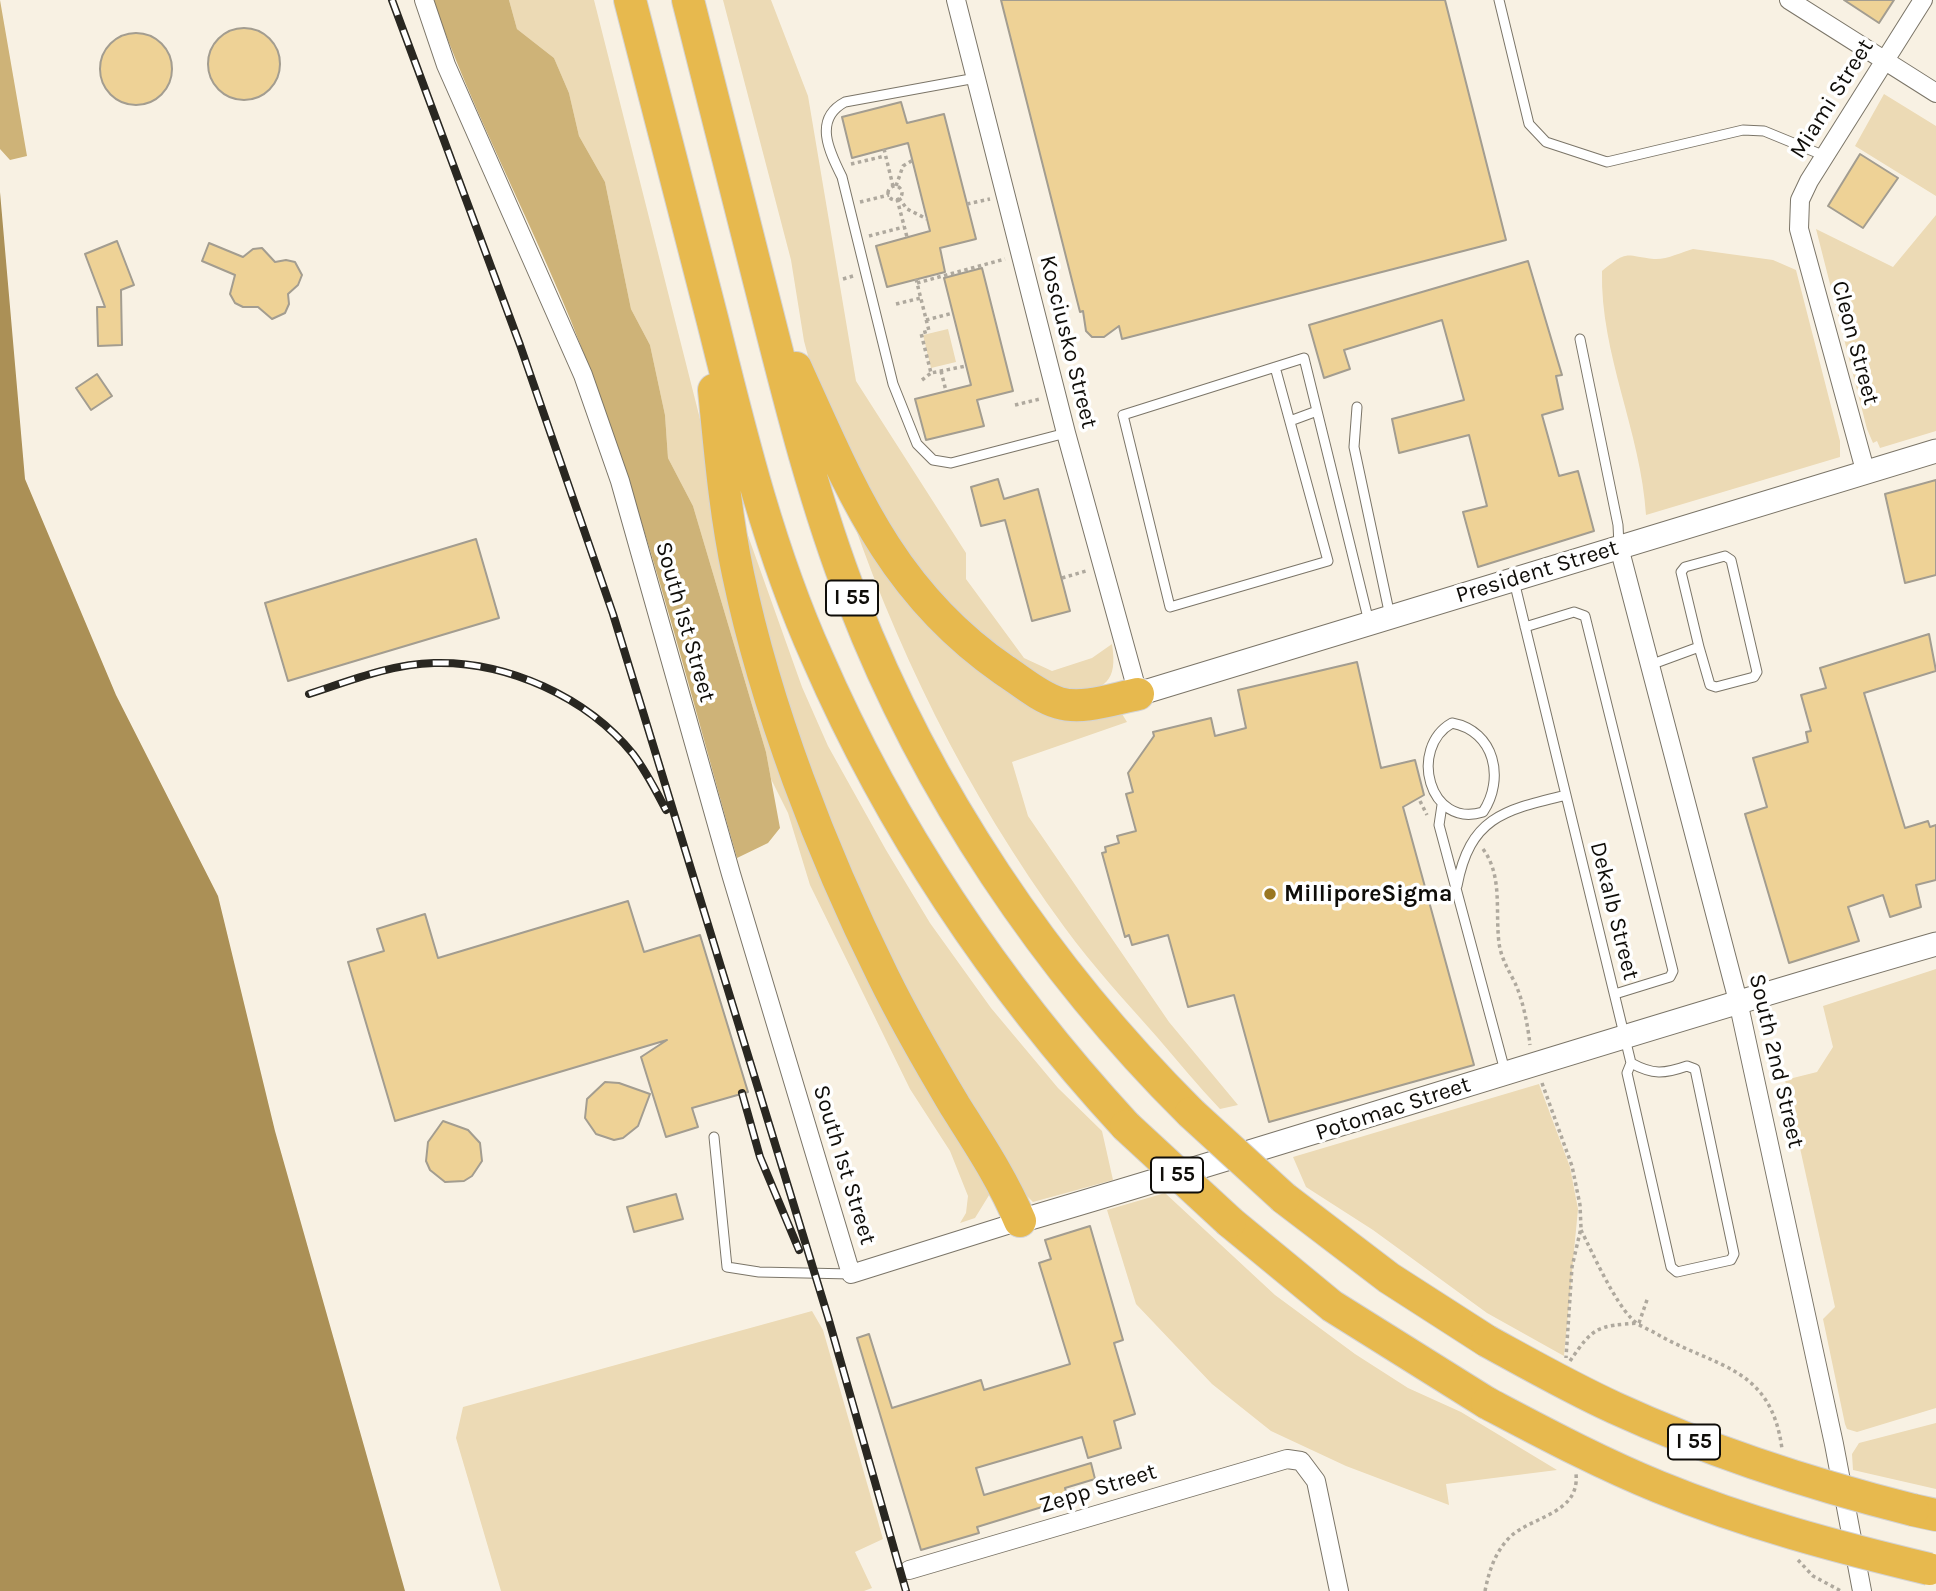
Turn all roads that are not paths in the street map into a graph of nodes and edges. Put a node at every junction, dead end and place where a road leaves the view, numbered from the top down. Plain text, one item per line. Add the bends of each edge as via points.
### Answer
1 (424, 0) edge
2 (630, 0) edge
3 (688, 0) edge
4 (956, 0) edge
5 (1499, 0) edge
6 (1789, 0) edge
7 (1923, 0) edge
8 (1885, 61) junction
9 (976, 78) junction
10 (1936, 93) edge
11 (1825, 156) junction
12 (1798, 229) joint
13 (704, 287) junction
14 (763, 296) junction
15 (1580, 339) dead end
16 (1275, 367) junction
17 (1356, 407) dead end
18 (1317, 411) junction
19 (1290, 421) junction
20 (1066, 433) junction
21 (1936, 451) edge
22 (1865, 471) junction
23 (1619, 547) junction
24 (1514, 579) junction
25 (1380, 621) junction
26 (1525, 627) junction
27 (1699, 647) junction
28 (1650, 665) junction
29 (1138, 694) junction
30 (1566, 795) junction
31 (1442, 805) junction
32 (1483, 813) junction
33 (1491, 821) junction
34 (1456, 887) junction
35 (1936, 944) edge
36 (1615, 994) junction
37 (1738, 1001) junction
38 (1625, 1037) junction
39 (1631, 1063) junction
40 (1505, 1073) junction
41 (715, 1137) dead end
42 (1020, 1221) junction
43 (850, 1274) junction
44 (1925, 1512) edge
45 (909, 1570) dead end
46 (1934, 1576) edge
47 (1339, 1591) edge
48 (1862, 1591) edge

1 - 43 street, South 1st Street via 446,65 583,375 620,481 734,887
2 - 13 highway, I 55
3 - 14 highway, I 55
4 - 9 street, Kosciusko Street
5 - 11 lane via 1529,124 1546,142 1607,162 1743,130 1764,131
6 - 8 street
7 - 8 street, Miami Street
8 - 10 street
8 - 11 street, Miami Street
9 - 20 street, Kosciusko Street
9 - 20 lane via 845,102 832,110 826,122 827,137 893,384 914,438 933,460 951,463
11 - 12 street, Miami Street via 1800,201
12 - 22 street, Cleon Street
13 - 42 highway via 726,512 738,576 796,769 841,887 883,978 994,1167
13 - 46 highway, I 55, bridge via 781,565 857,743 954,912 1052,1042 1126,1126 1230,1222 1332,1306 1487,1403 1608,1465 1807,1549
14 - 29 highway via 867,520 929,604 987,658 1059,703 1095,703
14 - 44 highway, I 55, bridge via 799,435 853,602 932,771 1036,933 1102,1016 1191,1113 1284,1198 1389,1278 1487,1341 1612,1407 1727,1455 1846,1493
15 - 23 lane
16 - 18 lane via 1304,358
16 - 19 lane
16 - 19 lane via 1123,415 1170,607 1328,561
17 - 25 lane via 1354,447
18 - 19 lane
18 - 25 lane
20 - 29 street, Kosciusko Street
21 - 22 street, President Street
22 - 23 street, President Street
23 - 24 street, President Street
23 - 28 street, South 2nd Street
24 - 25 street, President Street
24 - 26 lane, Dekalb Street
25 - 29 street, President Street
26 - 30 lane, Dekalb Street
26 - 36 lane via 1574,612 1585,616 1673,971 1671,977
27 - 27 lane via 1681,572 1725,556 1731,560 1758,672 1754,677 1710,685
27 - 28 lane
28 - 37 street, South 2nd Street
30 - 33 lane via 1524,805
30 - 36 lane, Dekalb Street
31 - 32 lane via 1469,817
31 - 32 lane via 1431,780 1430,745 1439,731 1452,723 1472,730 1490,751 1496,775 1493,797
31 - 34 lane via 1439,825
32 - 33 lane
33 - 34 lane via 1471,840
34 - 40 lane
35 - 37 street, Potomac Street
36 - 38 lane, Dekalb Street
37 - 38 street, Potomac Street
37 - 48 street, South 2nd Street
38 - 39 lane, Dekalb Street
38 - 40 street, Potomac Street
39 - 39 lane, Dekalb Street via 1627,1073 1671,1267 1677,1272 1731,1260 1734,1254 1695,1069 1687,1066 1663,1074
40 - 42 street, Potomac Street
41 - 43 lane via 727,1267
42 - 43 street, Potomac Street
45 - 47 street, Zepp Street via 1287,1459 1301,1461 1316,1481

